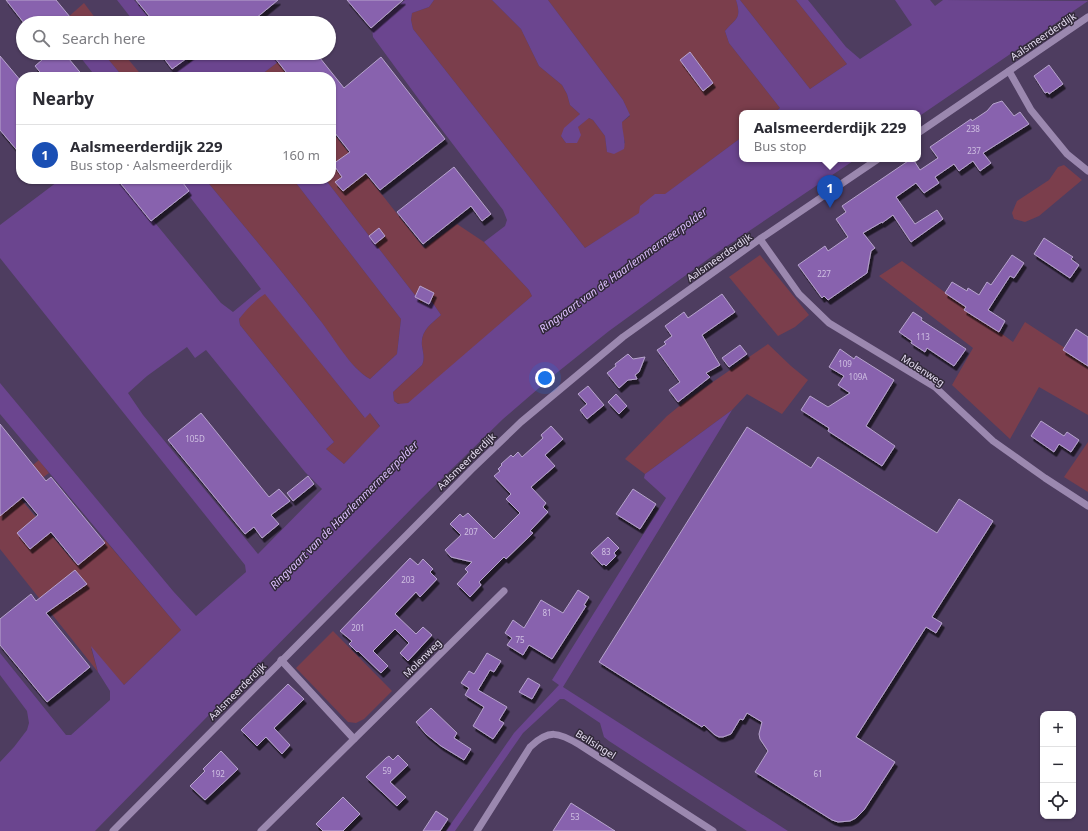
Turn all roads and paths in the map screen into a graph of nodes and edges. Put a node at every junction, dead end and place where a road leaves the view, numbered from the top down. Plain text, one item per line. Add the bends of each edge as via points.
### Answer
1 (1088, 17) edge
2 (1009, 70) junction
3 (921, 131) edge
4 (874, 162) edge
5 (1088, 171) edge
6 (760, 239) junction
7 (1088, 506) edge
8 (504, 591) dead end
9 (281, 660) junction
10 (354, 739) junction
11 (113, 831) edge
12 (261, 831) edge
13 (477, 831) edge
14 (713, 831) edge

1 - 2 street, Aalsmeerderdijk
2 - 3 street, Aalsmeerderdijk
2 - 5 street, Aalsmeerderdijk via 1031,110 1067,154
4 - 6 street, Aalsmeerderdijk
6 - 7 street, Molenweg via 798,294 828,323 935,387 993,441
6 - 9 street, Aalsmeerderdijk via 623,338 521,422
8 - 10 street, Molenweg
9 - 10 street
9 - 11 street, Aalsmeerderdijk
10 - 12 street, Molenweg
13 - 14 street, Bellsingel via 530,747 540,737 554,734 565,736 580,745

